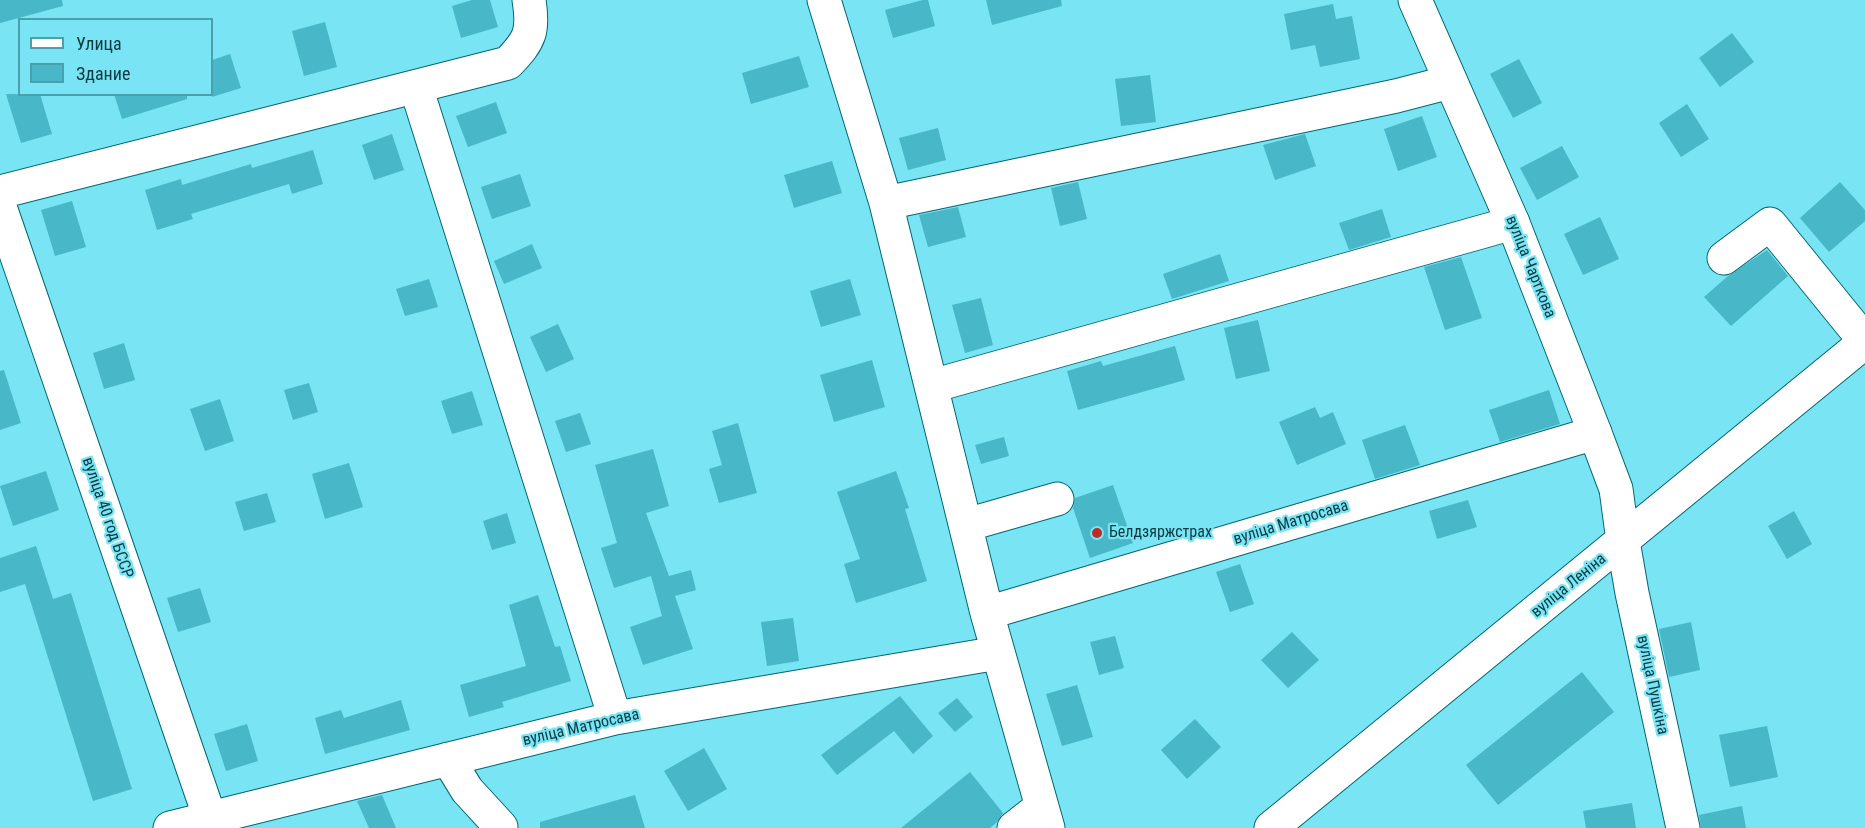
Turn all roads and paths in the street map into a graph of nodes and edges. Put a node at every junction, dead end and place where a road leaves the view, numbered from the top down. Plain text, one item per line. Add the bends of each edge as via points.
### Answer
1 (529, 0) edge
2 (824, 0) edge
3 (1423, 2) edge
4 (1450, 82) junction
5 (416, 87) junction
6 (0, 192) edge
7 (886, 203) junction
8 (0, 207) edge
9 (1513, 223) junction
10 (1724, 258) dead end
11 (1865, 341) edge
12 (932, 386) junction
13 (1595, 433) junction
14 (1057, 500) dead end
15 (966, 525) junction
16 (1623, 541) junction
17 (987, 613) junction
18 (998, 653) junction
19 (615, 718) junction
20 (448, 759) junction
21 (1045, 817) edge
22 (214, 823) edge
23 (501, 827) edge
24 (170, 828) edge
25 (1014, 828) edge
26 (1270, 828) edge
27 (1683, 828) edge

1 - 5 street via 533,25 525,44 508,63
2 - 7 street
3 - 4 street, вуліца Чарткова
4 - 7 street
4 - 9 street, вуліца Чарткова
5 - 6 street
5 - 19 street
7 - 12 street
8 - 22 street, вуліца 40 год БССР
9 - 12 street
9 - 13 street, вуліца Чарткова
10 - 11 street via 1770,224
11 - 16 street, вуліца Леніна
12 - 15 street
13 - 16 street, вуліца Чарткова via 1616,489
13 - 17 street, вуліца Матросава
14 - 15 street
15 - 17 street
16 - 26 street, вуліца Леніна
16 - 27 street, вуліца Пушкіна
17 - 18 street
18 - 19 street, вуліца Матросава
18 - 21 street
19 - 20 street, вуліца Матросава
20 - 22 street, вуліца Матросава
20 - 23 street via 467,790
21 - 25 street
22 - 24 street, вуліца Матросава

